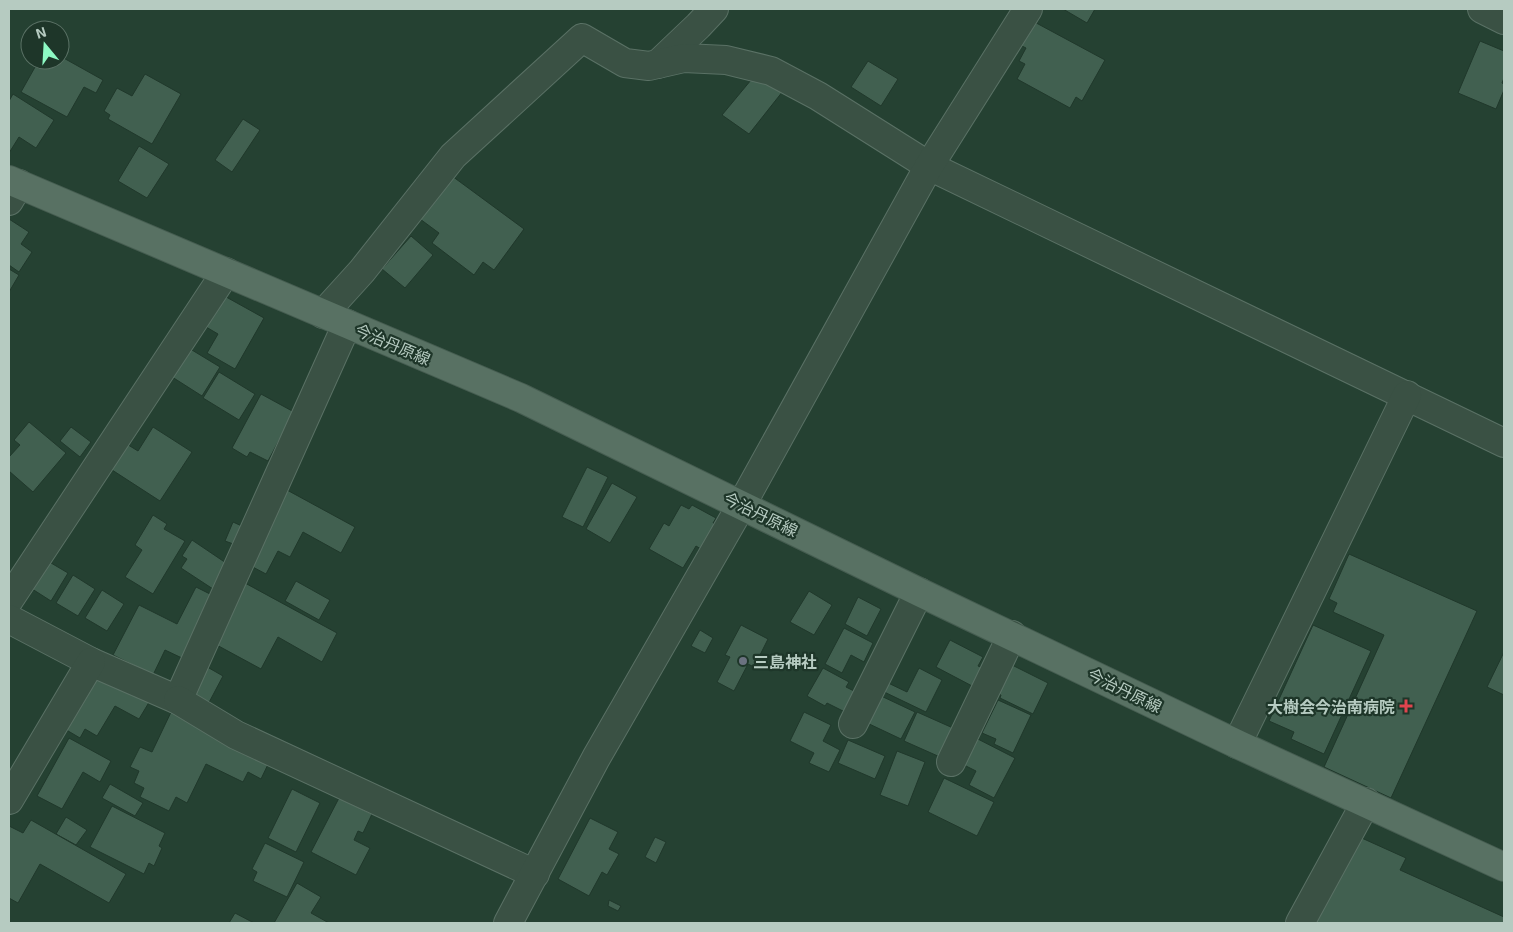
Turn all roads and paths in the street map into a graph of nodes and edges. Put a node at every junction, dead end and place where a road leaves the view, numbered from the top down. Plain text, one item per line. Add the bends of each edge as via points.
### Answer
1 (714, 9) edge
2 (1028, 9) edge
3 (1482, 9) edge
4 (1504, 20) edge
5 (657, 65) junction
6 (929, 166) junction
7 (12, 188) edge
8 (226, 272) junction
9 (335, 319) junction
10 (1406, 396) junction
11 (1504, 443) edge
12 (742, 504) junction
13 (919, 592) junction
14 (9, 600) edge
15 (9, 619) edge
16 (1012, 635) junction
17 (91, 662) junction
18 (178, 700) junction
19 (853, 724) dead end
20 (1237, 744) junction
21 (951, 762) dead end
22 (9, 800) edge
23 (1366, 802) junction
24 (1504, 867) edge
25 (535, 874) junction
26 (508, 923) edge
27 (1300, 923) edge

1 - 5 street
2 - 6 street
3 - 4 street
5 - 6 street via 684,58 726,60 771,71 818,96
5 - 9 street via 625,63 582,38 453,156 362,272
6 - 10 street
6 - 12 street
7 - 8 main road, 今治丹原線
8 - 9 main road, 今治丹原線
8 - 14 street
9 - 12 main road, 今治丹原線 via 521,398
9 - 18 street
10 - 11 street
10 - 20 street
12 - 13 main road, 今治丹原線
12 - 25 street via 596,758
13 - 16 main road, 今治丹原線
13 - 19 street
15 - 17 street
16 - 20 main road, 今治丹原線
16 - 21 street
17 - 18 street
17 - 22 street
18 - 25 street via 236,735
20 - 23 main road, 今治丹原線
23 - 24 main road, 今治丹原線
23 - 27 street
25 - 26 street

